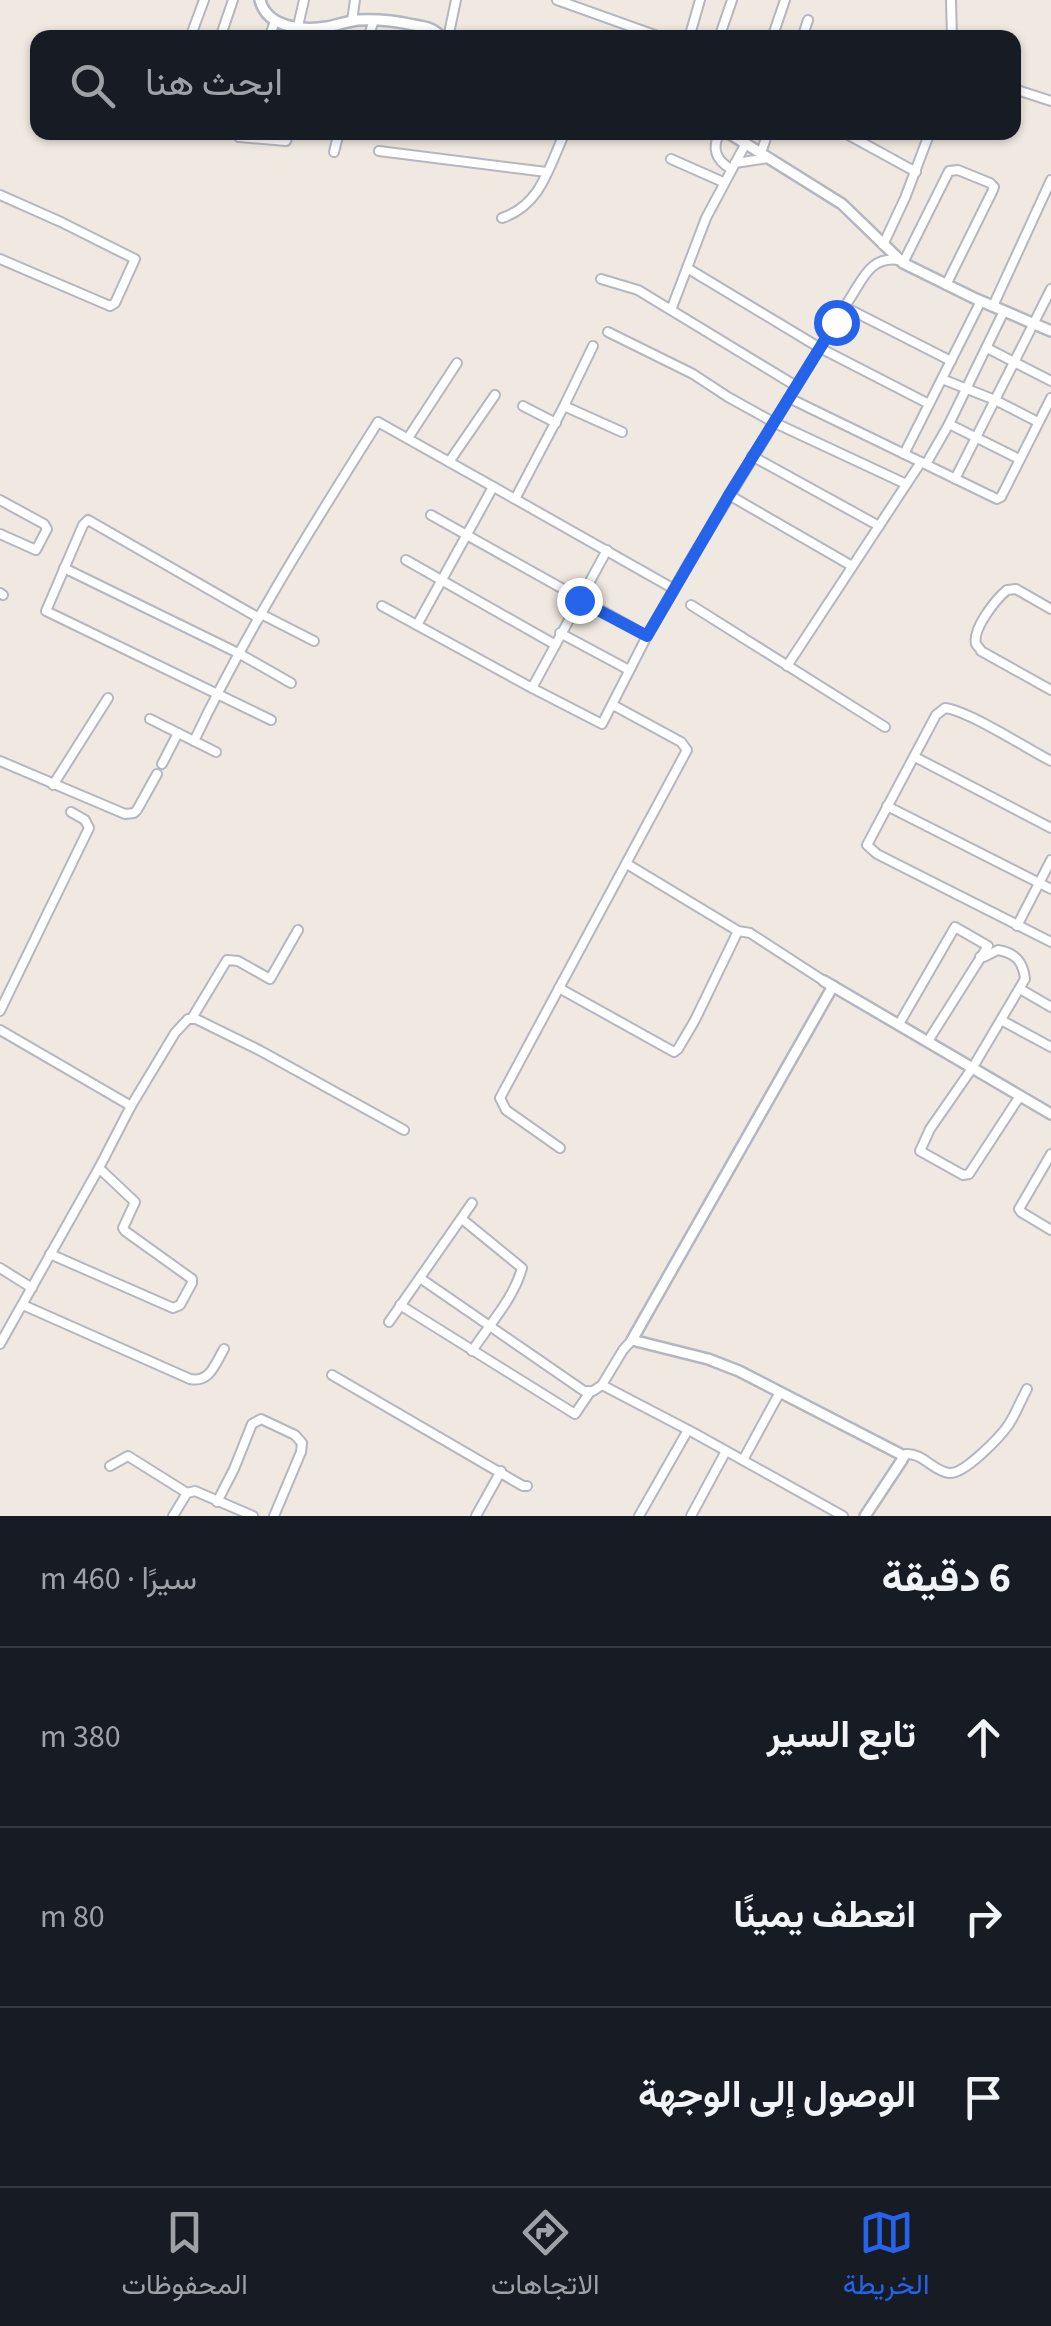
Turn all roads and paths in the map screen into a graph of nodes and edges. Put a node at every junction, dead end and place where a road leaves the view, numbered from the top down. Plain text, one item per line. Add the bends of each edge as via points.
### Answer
1 (204, 0) edge
2 (234, 0) edge
3 (260, 0) edge
4 (304, 0) edge
5 (355, 0) edge
6 (456, 0) edge
7 (557, 0) edge
8 (700, 0) edge
9 (732, 0) edge
10 (785, 0) edge
11 (952, 0) edge
12 (374, 20) junction
13 (808, 20) dead end
14 (275, 21) junction
15 (352, 21) junction
16 (298, 26) junction
17 (193, 30) edge
18 (223, 30) edge
19 (272, 30) edge
20 (312, 30) edge
21 (330, 30) edge
22 (371, 30) edge
23 (433, 30) edge
24 (447, 30) edge
25 (641, 30) edge
26 (691, 30) edge
27 (722, 30) edge
28 (775, 30) edge
29 (805, 30) edge
30 (952, 30) edge
31 (1021, 91) edge
32 (1051, 101) edge
33 (338, 140) edge
34 (561, 140) edge
35 (718, 140) edge
36 (741, 140) edge
37 (767, 140) edge
38 (858, 140) edge
39 (927, 140) edge
40 (746, 143) junction
41 (379, 151) dead end
42 (334, 152) dead end
43 (765, 155) junction
44 (671, 159) dead end
45 (733, 166) junction
46 (546, 172) junction
47 (916, 172) junction
48 (1051, 180) edge
49 (723, 182) junction
50 (0, 195) edge
51 (502, 218) dead end
52 (883, 244) junction
53 (0, 259) edge
54 (901, 261) junction
55 (686, 268) junction
56 (601, 279) dead end
57 (946, 285) junction
58 (1051, 289) edge
59 (981, 301) junction
60 (993, 306) junction
61 (845, 307) junction
62 (671, 310) junction
63 (1004, 311) junction
64 (1035, 324) junction
65 (1051, 331) edge
66 (608, 332) dead end
67 (593, 346) dead end
68 (820, 348) junction
69 (987, 348) junction
70 (951, 361) junction
71 (1015, 362) junction
72 (458, 363) dead end
73 (942, 379) junction
74 (1051, 382) edge
75 (796, 386) junction
76 (967, 389) junction
77 (496, 396) dead end
78 (788, 398) junction
79 (1051, 398) edge
80 (995, 400) junction
81 (929, 404) junction
82 (523, 406) dead end
83 (564, 406) junction
84 (556, 422) junction
85 (773, 422) junction
86 (1038, 422) junction
87 (949, 424) junction
88 (622, 432) dead end
89 (408, 438) junction
90 (975, 439) junction
91 (904, 454) junction
92 (752, 456) junction
93 (1019, 459) junction
94 (449, 462) junction
95 (924, 463) junction
96 (955, 479) junction
97 (906, 484) junction
98 (493, 487) junction
99 (729, 495) junction
100 (515, 499) junction
101 (0, 500) edge
102 (431, 516) dead end
103 (879, 526) junction
104 (0, 534) edge
105 (466, 534) junction
106 (606, 550) junction
107 (406, 560) dead end
108 (852, 566) junction
109 (64, 568) junction
110 (440, 579) junction
111 (674, 589) junction
112 (579, 600) junction
113 (691, 604) dead end
114 (382, 606) dead end
115 (1051, 610) edge
116 (260, 616) junction
117 (417, 625) junction
118 (560, 633) junction
119 (647, 636) junction
120 (314, 641) dead end
121 (554, 644) junction
122 (240, 654) junction
123 (786, 666) junction
124 (629, 670) junction
125 (291, 684) dead end
126 (532, 688) junction
127 (1051, 690) edge
128 (217, 694) junction
129 (108, 698) dead end
130 (613, 704) junction
131 (150, 719) dead end
132 (271, 720) dead end
133 (885, 727) dead end
134 (178, 733) junction
135 (194, 741) junction
136 (216, 752) dead end
137 (915, 757) junction
138 (0, 761) edge
139 (1051, 761) edge
140 (162, 764) dead end
141 (157, 774) dead end
142 (52, 784) junction
143 (887, 806) junction
144 (71, 812) dead end
145 (1051, 828) edge
146 (1051, 860) edge
147 (627, 864) junction
148 (1038, 882) junction
149 (1051, 889) edge
150 (1017, 926) junction
151 (298, 930) dead end
152 (738, 931) junction
153 (1051, 942) edge
154 (980, 957) junction
155 (829, 983) junction
156 (558, 988) junction
157 (1020, 990) junction
158 (1051, 1008) edge
159 (0, 1011) edge
160 (192, 1018) junction
161 (1001, 1020) junction
162 (899, 1024) junction
163 (0, 1030) edge
164 (928, 1040) junction
165 (1051, 1047) edge
166 (973, 1067) junction
167 (1020, 1096) junction
168 (131, 1106) junction
169 (1051, 1114) edge
170 (404, 1130) dead end
171 (560, 1148) dead end
172 (1051, 1154) edge
173 (99, 1168) junction
174 (472, 1203) dead end
175 (462, 1219) junction
176 (1051, 1230) edge
177 (50, 1254) junction
178 (0, 1268) edge
179 (420, 1278) junction
180 (32, 1288) junction
181 (23, 1305) junction
182 (400, 1305) junction
183 (389, 1322) dead end
184 (488, 1326) junction
185 (1, 1340) edge
186 (632, 1340) junction
187 (224, 1349) dead end
188 (472, 1351) junction
189 (332, 1375) dead end
190 (602, 1385) junction
191 (1028, 1388) dead end
192 (590, 1392) junction
193 (780, 1392) junction
194 (688, 1430) junction
195 (726, 1451) junction
196 (903, 1458) junction
197 (743, 1460) junction
198 (110, 1466) dead end
199 (501, 1471) junction
200 (526, 1486) dead end
201 (187, 1493) junction
202 (217, 1502) junction
203 (173, 1516) edge
204 (253, 1516) edge
205 (274, 1516) edge
206 (476, 1516) edge
207 (638, 1516) edge
208 (691, 1516) edge
209 (843, 1516) edge
210 (865, 1516) edge

1 - 17 street
2 - 18 street
3 - 14 street
4 - 16 street
5 - 15 street
6 - 24 street
7 - 25 street
8 - 26 street
9 - 27 street
10 - 28 street
11 - 30 street
12 - 15 street
12 - 22 street
12 - 23 street
13 - 29 street
14 - 16 street
14 - 19 street
15 - 21 street
16 - 20 street
31 - 32 street
33 - 42 street
34 - 46 street
35 - 45 street via 716,154
36 - 40 street
37 - 43 street
38 - 47 street
39 - 47 street
40 - 43 street
40 - 45 street
41 - 46 street
43 - 45 street
43 - 52 street via 842,204
44 - 49 street
45 - 49 street
46 - 51 street via 530,202
47 - 52 street
48 - 60 street
49 - 55 street
50 - 53 street via 135,261 110,306
52 - 54 street
54 - 57 street
54 - 57 street via 948,171 990,183 992,192
54 - 61 street via 886,258 873,265
55 - 62 street
55 - 68 street
56 - 62 street
57 - 59 street
58 - 64 street
59 - 60 street
59 - 70 street
60 - 63 street
61 - 68 street
61 - 70 street
62 - 75 street
63 - 64 street
63 - 69 street
64 - 65 street
64 - 71 street
66 - 85 street
67 - 83 street
68 - 75 street
68 - 81 street
69 - 71 street
69 - 76 street
70 - 73 street
71 - 74 street
71 - 80 street
72 - 89 street
73 - 76 street
73 - 81 street
75 - 78 street
76 - 80 street
76 - 87 street
77 - 94 street
78 - 85 street
78 - 91 street
79 - 86 street
80 - 86 street
80 - 90 street
81 - 91 street
82 - 84 street
83 - 84 street
83 - 88 street
84 - 100 street
85 - 92 street
85 - 97 street
86 - 93 street
87 - 90 street
87 - 95 street
89 - 94 street
89 - 116 street via 378,422
90 - 93 street
90 - 96 street
91 - 95 street
92 - 99 street
92 - 103 street
93 - 96 street via 998,499
94 - 98 street
95 - 96 street
95 - 97 street
97 - 103 street
98 - 100 street
98 - 105 street
99 - 108 street
99 - 111 street
100 - 106 street
101 - 104 street via 47,529 36,550
102 - 105 street
103 - 108 street
105 - 110 street
105 - 112 street
106 - 111 street
106 - 112 street
107 - 110 street
108 - 123 street
109 - 116 street via 88,520
109 - 122 street
109 - 128 street via 48,613
110 - 117 street
110 - 121 street
111 - 119 street
112 - 118 street
112 - 119 street
113 - 123 street
114 - 117 street
115 - 127 street via 1007,590 976,640
116 - 120 street
116 - 122 street
117 - 126 street
118 - 121 street
118 - 124 street
119 - 124 street
121 - 126 street
122 - 125 street
122 - 128 street
123 - 133 street
124 - 130 street
126 - 130 street via 598,723
128 - 132 street
128 - 135 street
129 - 142 street
130 - 147 street via 687,750
131 - 134 street
134 - 135 street
134 - 140 street
135 - 136 street
137 - 139 street via 936,715 947,708
137 - 143 street
137 - 145 street
138 - 142 street
141 - 142 street via 130,814
143 - 148 street
143 - 150 street via 868,848
144 - 159 street via 89,828
146 - 148 street
147 - 152 street
147 - 156 street
148 - 149 street
148 - 150 street
150 - 153 street
151 - 160 street via 270,979 227,960
152 - 155 street via 750,932
152 - 156 street via 676,1051
154 - 157 street via 998,950 1013,954 1024,972
154 - 162 street via 988,946 955,928
154 - 164 street
155 - 162 street
155 - 186 street
156 - 171 street via 500,1098 506,1110
157 - 158 street
157 - 161 street
160 - 168 street via 180,1026
160 - 170 street
161 - 165 street
161 - 166 street
162 - 164 street
163 - 168 street
164 - 166 street
166 - 167 street
166 - 167 street via 920,1151 969,1174
167 - 169 street
168 - 173 street
172 - 176 street via 1020,1209
173 - 177 street
173 - 177 street via 136,1202 125,1231 192,1279 180,1305
174 - 175 street
175 - 179 street
175 - 184 street via 522,1268
177 - 180 street
178 - 180 street
179 - 182 street
179 - 184 street
180 - 181 street
181 - 185 street
181 - 187 street via 198,1381
182 - 183 street
182 - 188 street
184 - 188 street
184 - 192 street
186 - 190 street
186 - 193 street via 708,1359
188 - 192 street via 575,1414
189 - 199 street
190 - 192 street
190 - 194 street
191 - 196 street via 1006,1428 957,1472 914,1454
193 - 196 street
193 - 197 street
194 - 195 street
194 - 207 street
195 - 197 street
195 - 208 street
196 - 210 street
197 - 209 street
198 - 201 street via 128,1456
199 - 200 street
199 - 206 street
201 - 202 street
201 - 203 street
202 - 204 street
202 - 205 street via 252,1424 261,1419 302,1443

